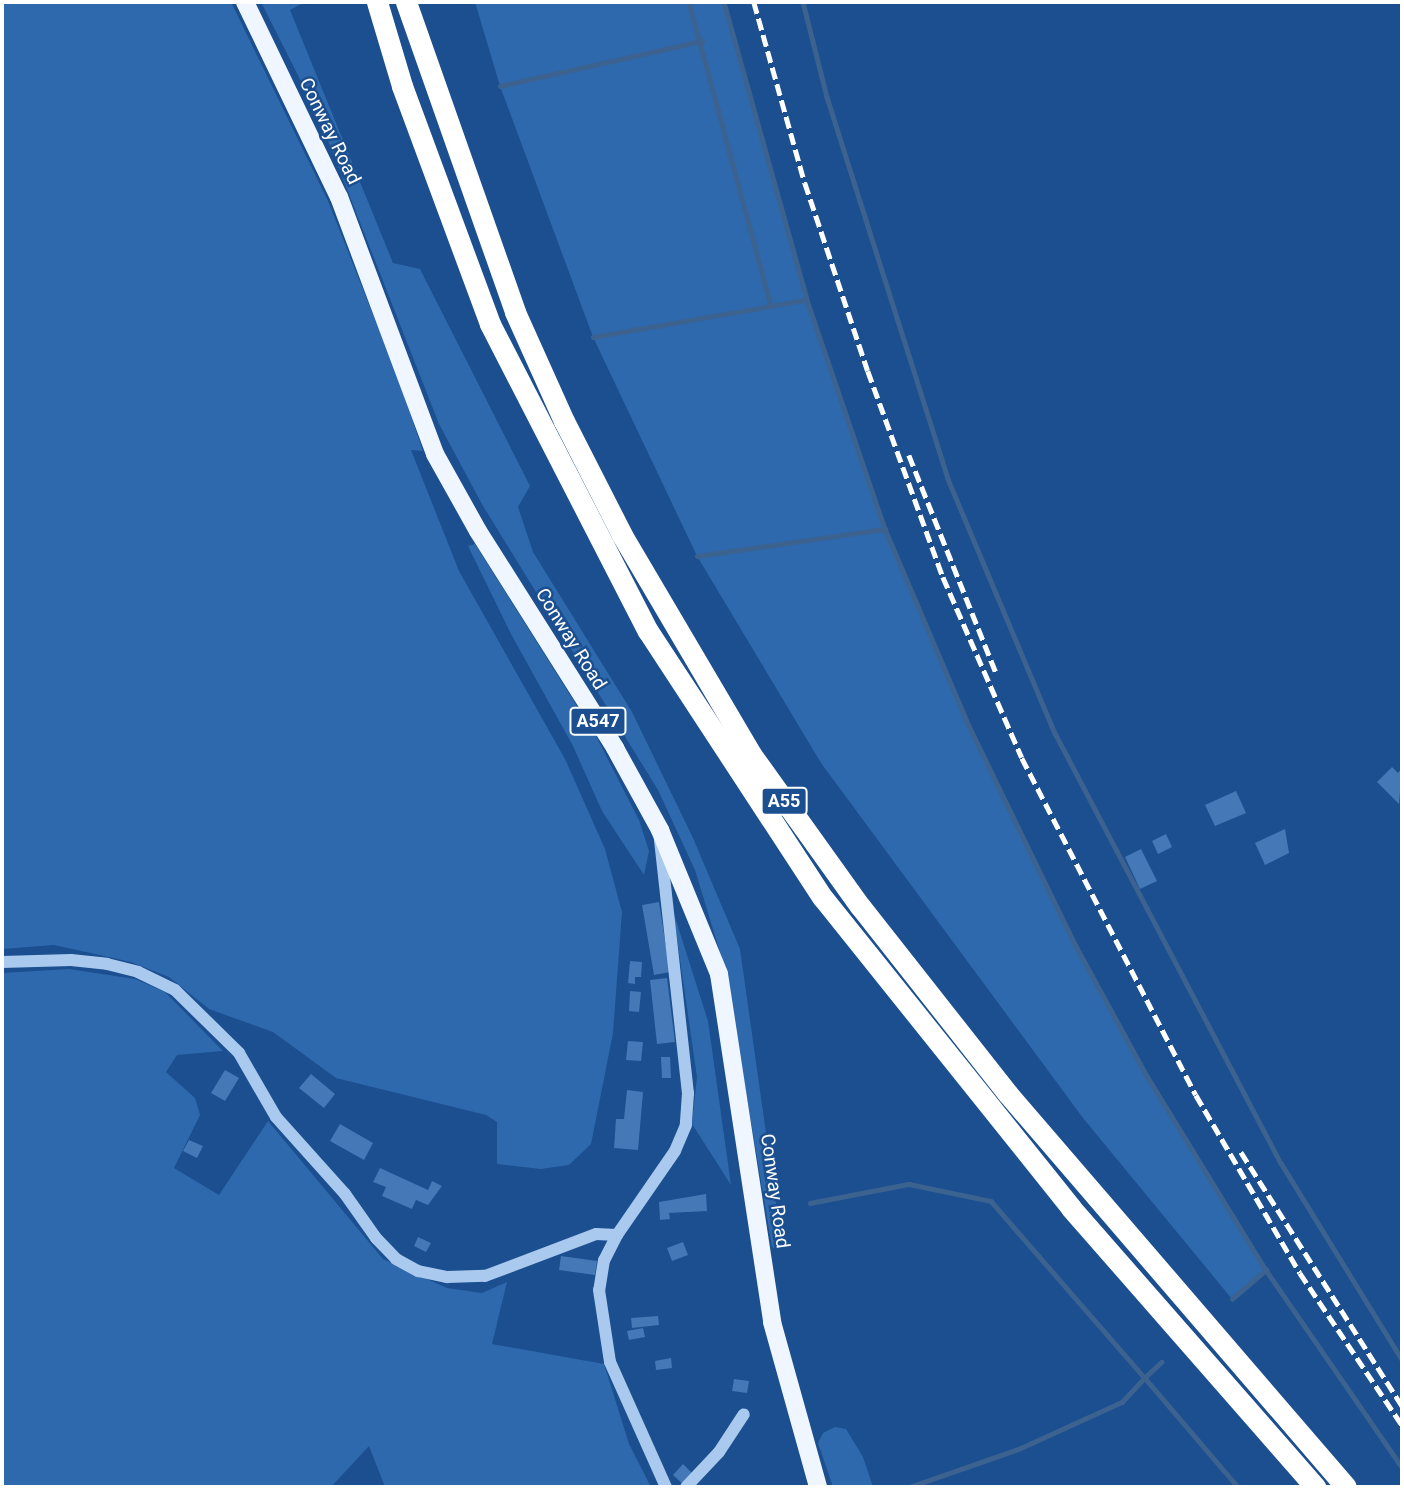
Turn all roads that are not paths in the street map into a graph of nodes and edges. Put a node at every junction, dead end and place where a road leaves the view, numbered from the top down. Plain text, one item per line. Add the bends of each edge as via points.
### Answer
1 (245, 2) edge
2 (374, 2) edge
3 (407, 2) edge
4 (413, 2) edge
5 (452, 141) junction
6 (660, 830) junction
7 (2, 962) edge
8 (617, 1235) junction
9 (744, 1414) dead end
10 (666, 1487) edge
11 (686, 1487) edge
12 (818, 1487) edge
13 (1315, 1487) edge
14 (1346, 1487) edge

1 - 6 main road, Conway Road / A547 via 339,197 435,454
2 - 13 highway, A55 via 490,324 648,631 823,898 1071,1208
3 - 5 highway, A55
4 - 5 highway
5 - 14 highway, A55 via 515,312 564,421 642,570 751,754 860,905 1008,1094
6 - 8 street via 688,1093 686,1125 675,1151
6 - 12 main road, Conway Road / A547 via 719,974 772,1322
7 - 8 street via 107,964 138,972 174,990 239,1053 275,1117 345,1194 376,1238 396,1259 418,1271 447,1277 485,1276 596,1234
8 - 10 street via 604,1260 599,1290 601,1324 615,1374
9 - 11 street via 719,1452

